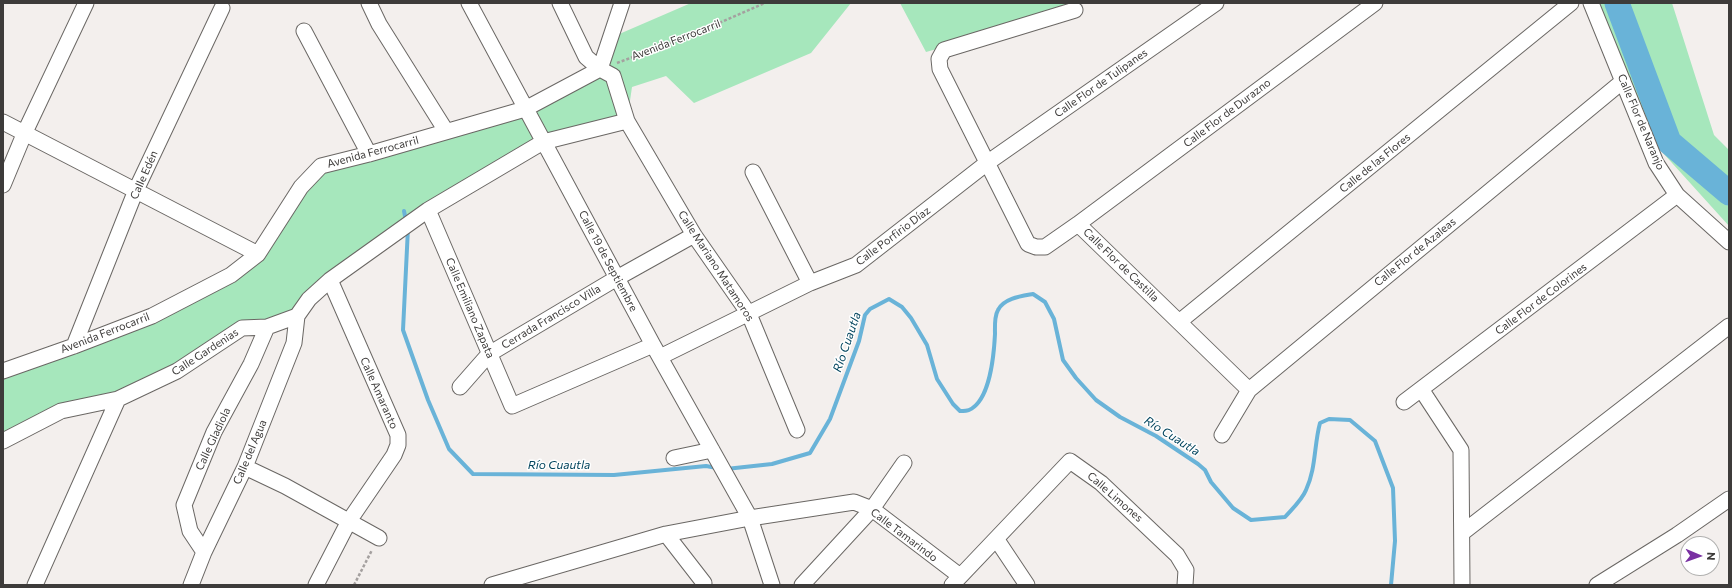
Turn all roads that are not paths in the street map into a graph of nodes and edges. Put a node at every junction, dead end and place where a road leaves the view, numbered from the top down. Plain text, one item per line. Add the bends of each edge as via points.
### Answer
1 (86, 3) edge
2 (369, 3) edge
3 (469, 3) edge
4 (560, 3) edge
5 (622, 3) edge
6 (1216, 3) edge
7 (1375, 3) edge
8 (1571, 3) edge
9 (1591, 3) edge
10 (222, 8) dead end
11 (1075, 10) dead end
12 (304, 31) dead end
13 (600, 69) junction
14 (1623, 81) junction
15 (525, 109) junction
16 (627, 121) junction
17 (3, 122) edge
18 (446, 131) junction
19 (25, 132) junction
20 (543, 142) junction
21 (369, 154) junction
22 (987, 162) junction
23 (753, 172) dead end
24 (3, 185) edge
25 (136, 190) junction
26 (1677, 195) junction
27 (428, 210) junction
28 (1078, 224) junction
29 (694, 235) junction
30 (1729, 242) edge
31 (258, 254) junction
32 (617, 278) junction
33 (330, 280) junction
34 (810, 282) junction
35 (749, 314) junction
36 (297, 316) junction
37 (1179, 322) junction
38 (1729, 326) edge
39 (267, 327) junction
40 (74, 346) junction
41 (657, 351) junction
42 (489, 354) junction
43 (3, 371) edge
44 (460, 387) dead end
45 (1248, 390) junction
46 (1421, 390) junction
47 (118, 399) junction
48 (1404, 402) dead end
49 (512, 406) joint
50 (797, 430) dead end
51 (1222, 435) dead end
52 (3, 441) edge
53 (712, 450) junction
54 (674, 458) dead end
55 (904, 463) dead end
56 (245, 467) junction
57 (1729, 499) edge
58 (872, 509) junction
59 (750, 518) junction
60 (349, 521) junction
61 (1462, 533) junction
62 (666, 534) junction
63 (379, 538) road end
64 (997, 540) junction
65 (204, 552) junction
66 (956, 581) edge
67 (704, 583) dead end
68 (35, 585) edge
69 (191, 585) edge
70 (316, 585) edge
71 (492, 585) edge
72 (772, 585) edge
73 (802, 585) edge
74 (1027, 585) edge
75 (1186, 585) edge
76 (1462, 585) edge
77 (1597, 585) edge

1 - 19 street
2 - 18 street via 379,24
3 - 15 street, Calle 19 de Septiembre
4 - 13 street, Calle Mariano Matamoros via 586,57
5 - 13 street
6 - 22 street, Calle Flor de Tulipanes
7 - 28 street, Calle Flor de Durazno
8 - 37 street, Calle de las Flores
9 - 14 street, Calle Flor de Naranjo
10 - 25 street, Calle Edén
11 - 22 street, Calle Flor de Castilla via 944,50 939,59 940,69
12 - 21 street
13 - 15 street, Avenida Ferrocarril
13 - 16 street, Calle Mariano Matamoros via 613,76
14 - 26 street, Calle Flor de Naranjo via 1656,163
14 - 45 street, Calle Flor de Azaleas
15 - 18 street, Avenida Ferrocarril
15 - 20 street, Calle 19 de Septiembre
16 - 20 street
16 - 29 street, Calle Mariano Matamoros
17 - 19 street
18 - 21 street, Avenida Ferrocarril
19 - 24 street
19 - 25 street
20 - 27 street
20 - 32 street, Calle 19 de Septiembre
21 - 31 street, Avenida Ferrocarril via 321,166 301,187
22 - 28 street, Calle Flor de Castilla via 1028,244 1045,247
22 - 34 street, Calle Porfirio Díaz via 856,265
23 - 34 street
25 - 31 street
25 - 40 street, Calle Edén
26 - 30 street, Calle Flor de Naranjo
26 - 46 street, Calle Flor de Colorines
27 - 33 street
27 - 42 street, Calle Emiliano Zapata
28 - 37 street, Calle Flor de Castilla
29 - 32 street, Cerrada Francisco Villa
29 - 35 street, Calle Mariano Matamoros
31 - 40 street, Avenida Ferrocarril via 231,275 152,316
32 - 41 street, Calle 19 de Septiembre
32 - 42 street, Cerrada Francisco Villa
33 - 36 street via 309,299
33 - 60 street, Calle Amaranto via 398,435 394,456
34 - 35 street, Calle Porfirio Díaz
35 - 41 street, Calle Porfirio Díaz
35 - 50 street, Calle Mariano Matamoros
36 - 39 street, Calle Gardenias
36 - 56 street, Calle del Agua via 294,344
37 - 45 street, Calle Flor de Castilla
38 - 61 street
39 - 47 street, Calle Gardenias via 242,328 177,371
39 - 65 street, Calle Gladiola via 251,364 214,432 184,506 190,531
40 - 43 street, Avenida Ferrocarril
41 - 49 street, Calle Porfirio Díaz
41 - 53 street, Calle 19 de Septiembre
42 - 44 street, Cerrada Francisco Villa
42 - 49 street, Calle Emiliano Zapata
45 - 51 street, Calle Flor de Azaleas
46 - 48 street, Calle Flor de Colorines
46 - 61 street via 1461,450
47 - 52 street, Calle Gardenias via 61,411
47 - 68 street
53 - 54 street
53 - 59 street, Calle 19 de Septiembre
55 - 58 street
56 - 60 street
56 - 65 street, Calle del Agua
57 - 77 street
58 - 59 street, Calle Tamarindo via 854,502
58 - 66 street, Calle Tamarindo
58 - 73 street
59 - 62 street, Calle Tamarindo
59 - 72 street, Calle 19 de Septiembre
60 - 63 street
60 - 70 street, Calle Amaranto
61 - 76 street
62 - 67 street
62 - 71 street, Calle Tamarindo
64 - 66 street
64 - 74 street
64 - 75 street, Calle Limones via 1070,461 1101,483 1177,555 1186,570
65 - 69 street, Calle del Agua

